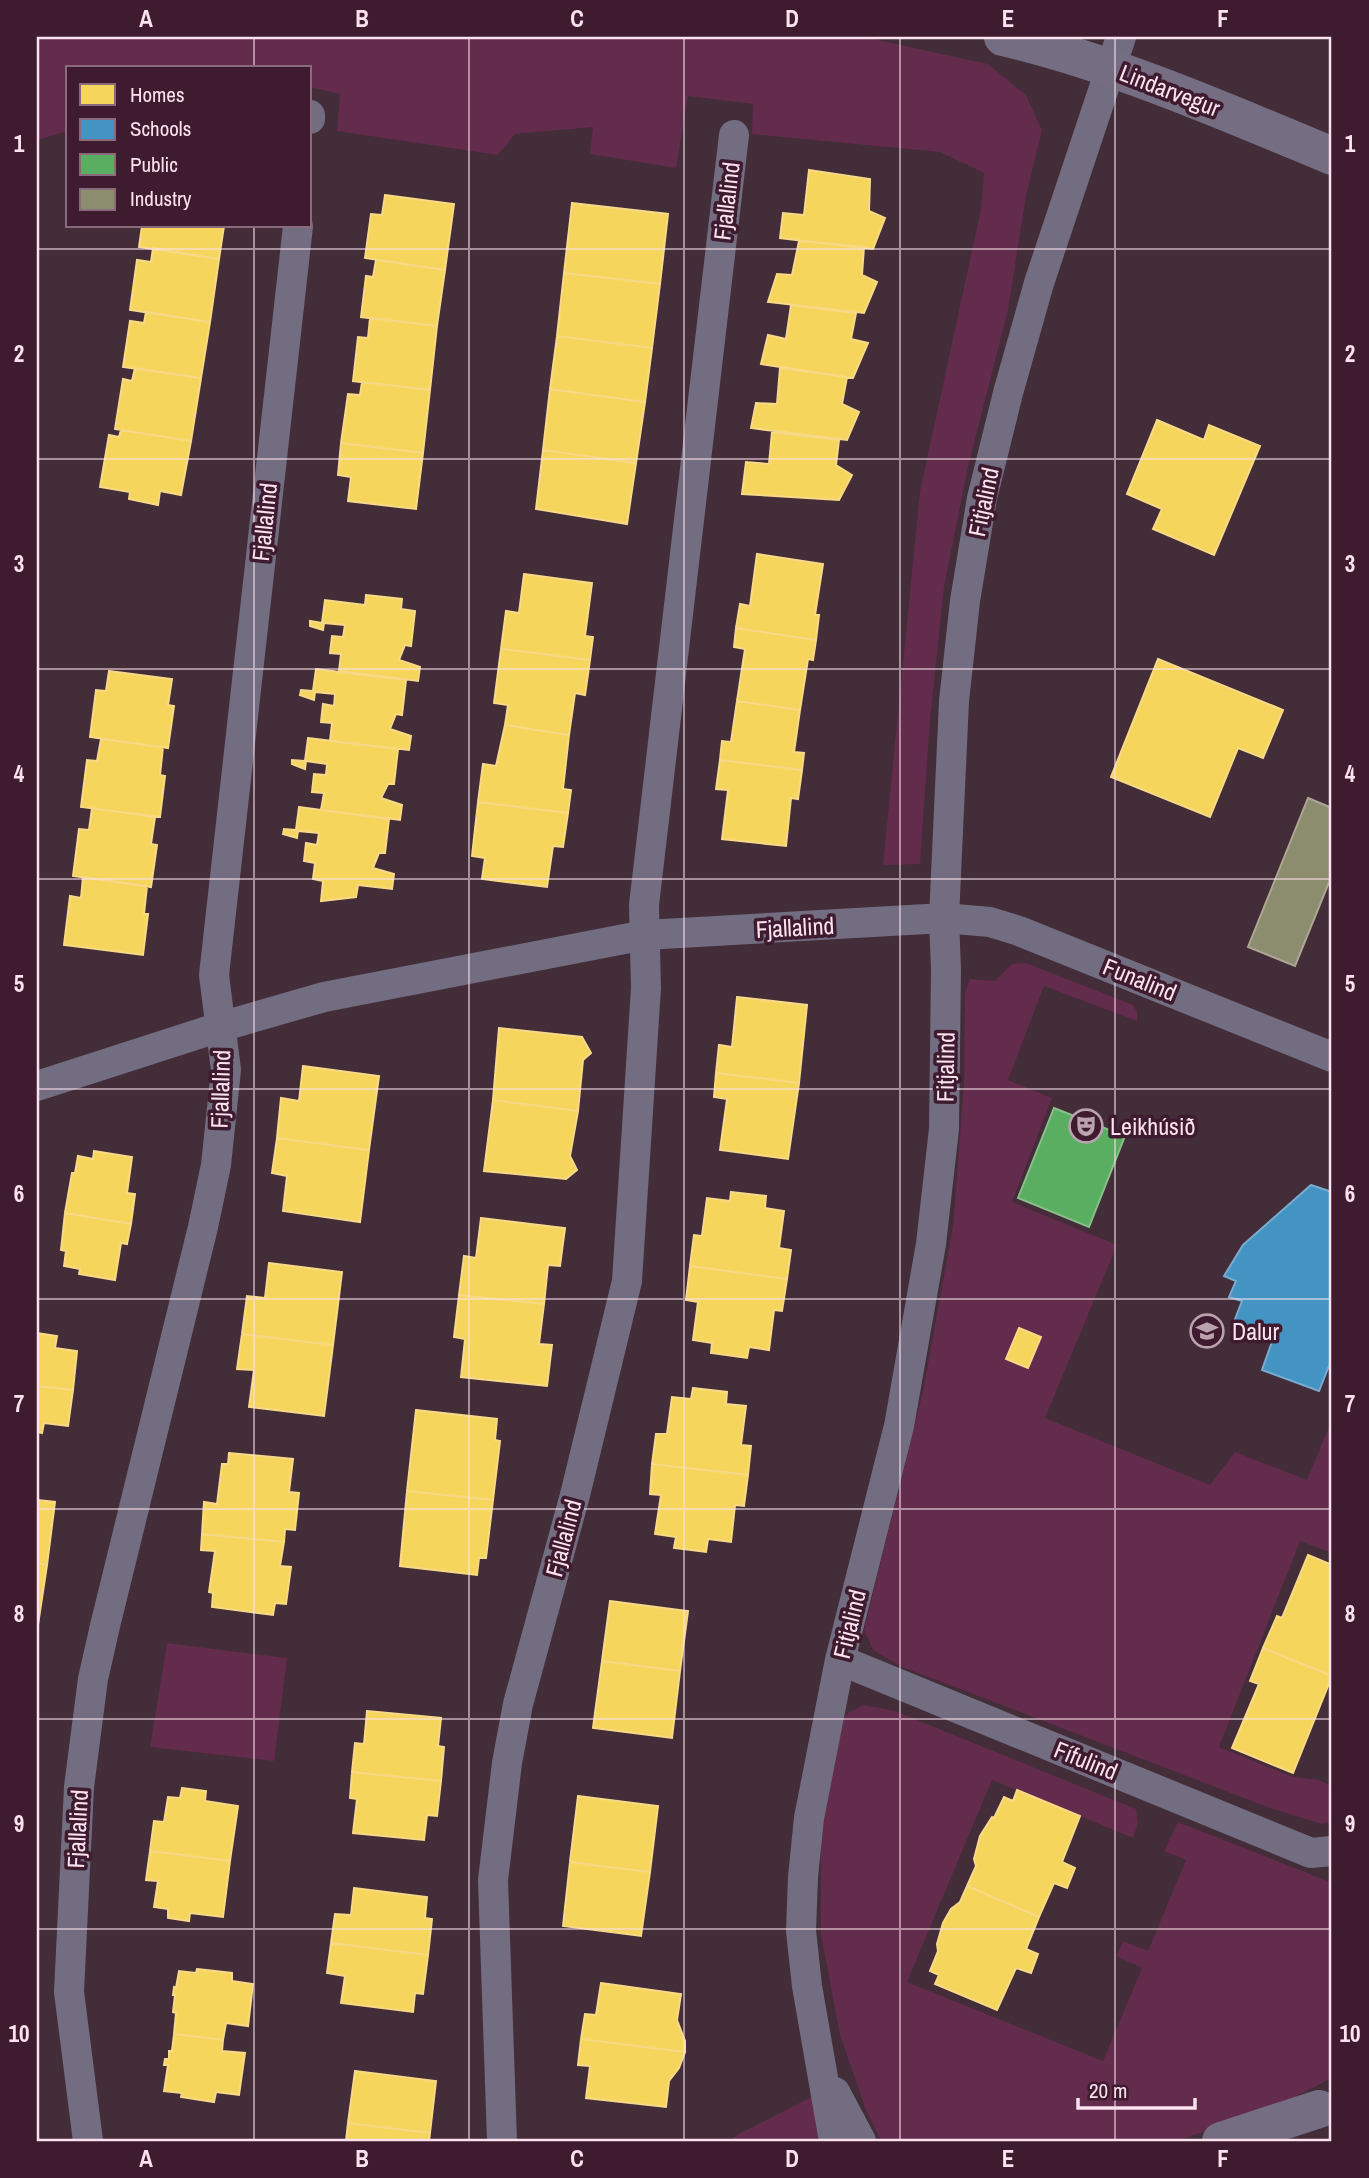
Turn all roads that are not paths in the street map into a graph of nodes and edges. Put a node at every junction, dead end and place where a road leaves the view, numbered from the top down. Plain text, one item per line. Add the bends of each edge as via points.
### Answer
1 (1003, 37) edge
2 (1115, 52) edge
3 (734, 135) dead end
4 (1332, 156) edge
5 (298, 228) edge
6 (944, 918) junction
7 (645, 935) junction
8 (220, 1027) junction
9 (1332, 1057) edge
10 (37, 1086) edge
11 (840, 1660) junction
12 (1332, 1851) edge
13 (824, 2072) junction
14 (1326, 2106) edge
15 (88, 2141) edge
16 (502, 2141) edge
17 (834, 2141) edge
18 (861, 2141) edge
19 (1221, 2141) edge
20 (1265, 2141) edge

1 - 2 street, Lindarvegur
2 - 4 street, Lindarvegur via 1208,104
2 - 6 street, Fitjalind via 1039,283 982,498 954,701
3 - 7 street, Fjallalind via 644,905
5 - 8 street, Fjallalind via 214,975
6 - 7 street, Fjallalind
6 - 9 street, Funalind via 990,922 1019,931
6 - 11 street, Fitjalind via 944,1129 931,1244 899,1426
7 - 8 street, Fjallalind via 324,997
7 - 16 street, Fjallalind via 646,988 626,1281 575,1495 517,1704 493,1880
8 - 10 street, Fjallalind
8 - 15 street, Fjallalind via 226,1070 216,1165 93,1679 79,1787 69,1992
11 - 12 street, Fífulind via 1311,1853
11 - 13 street, Fitjalind via 809,1818 803,1877 801,1931
13 - 17 street, Fitjalind
13 - 18 street, Fitjalind
14 - 19 street
14 - 20 street

